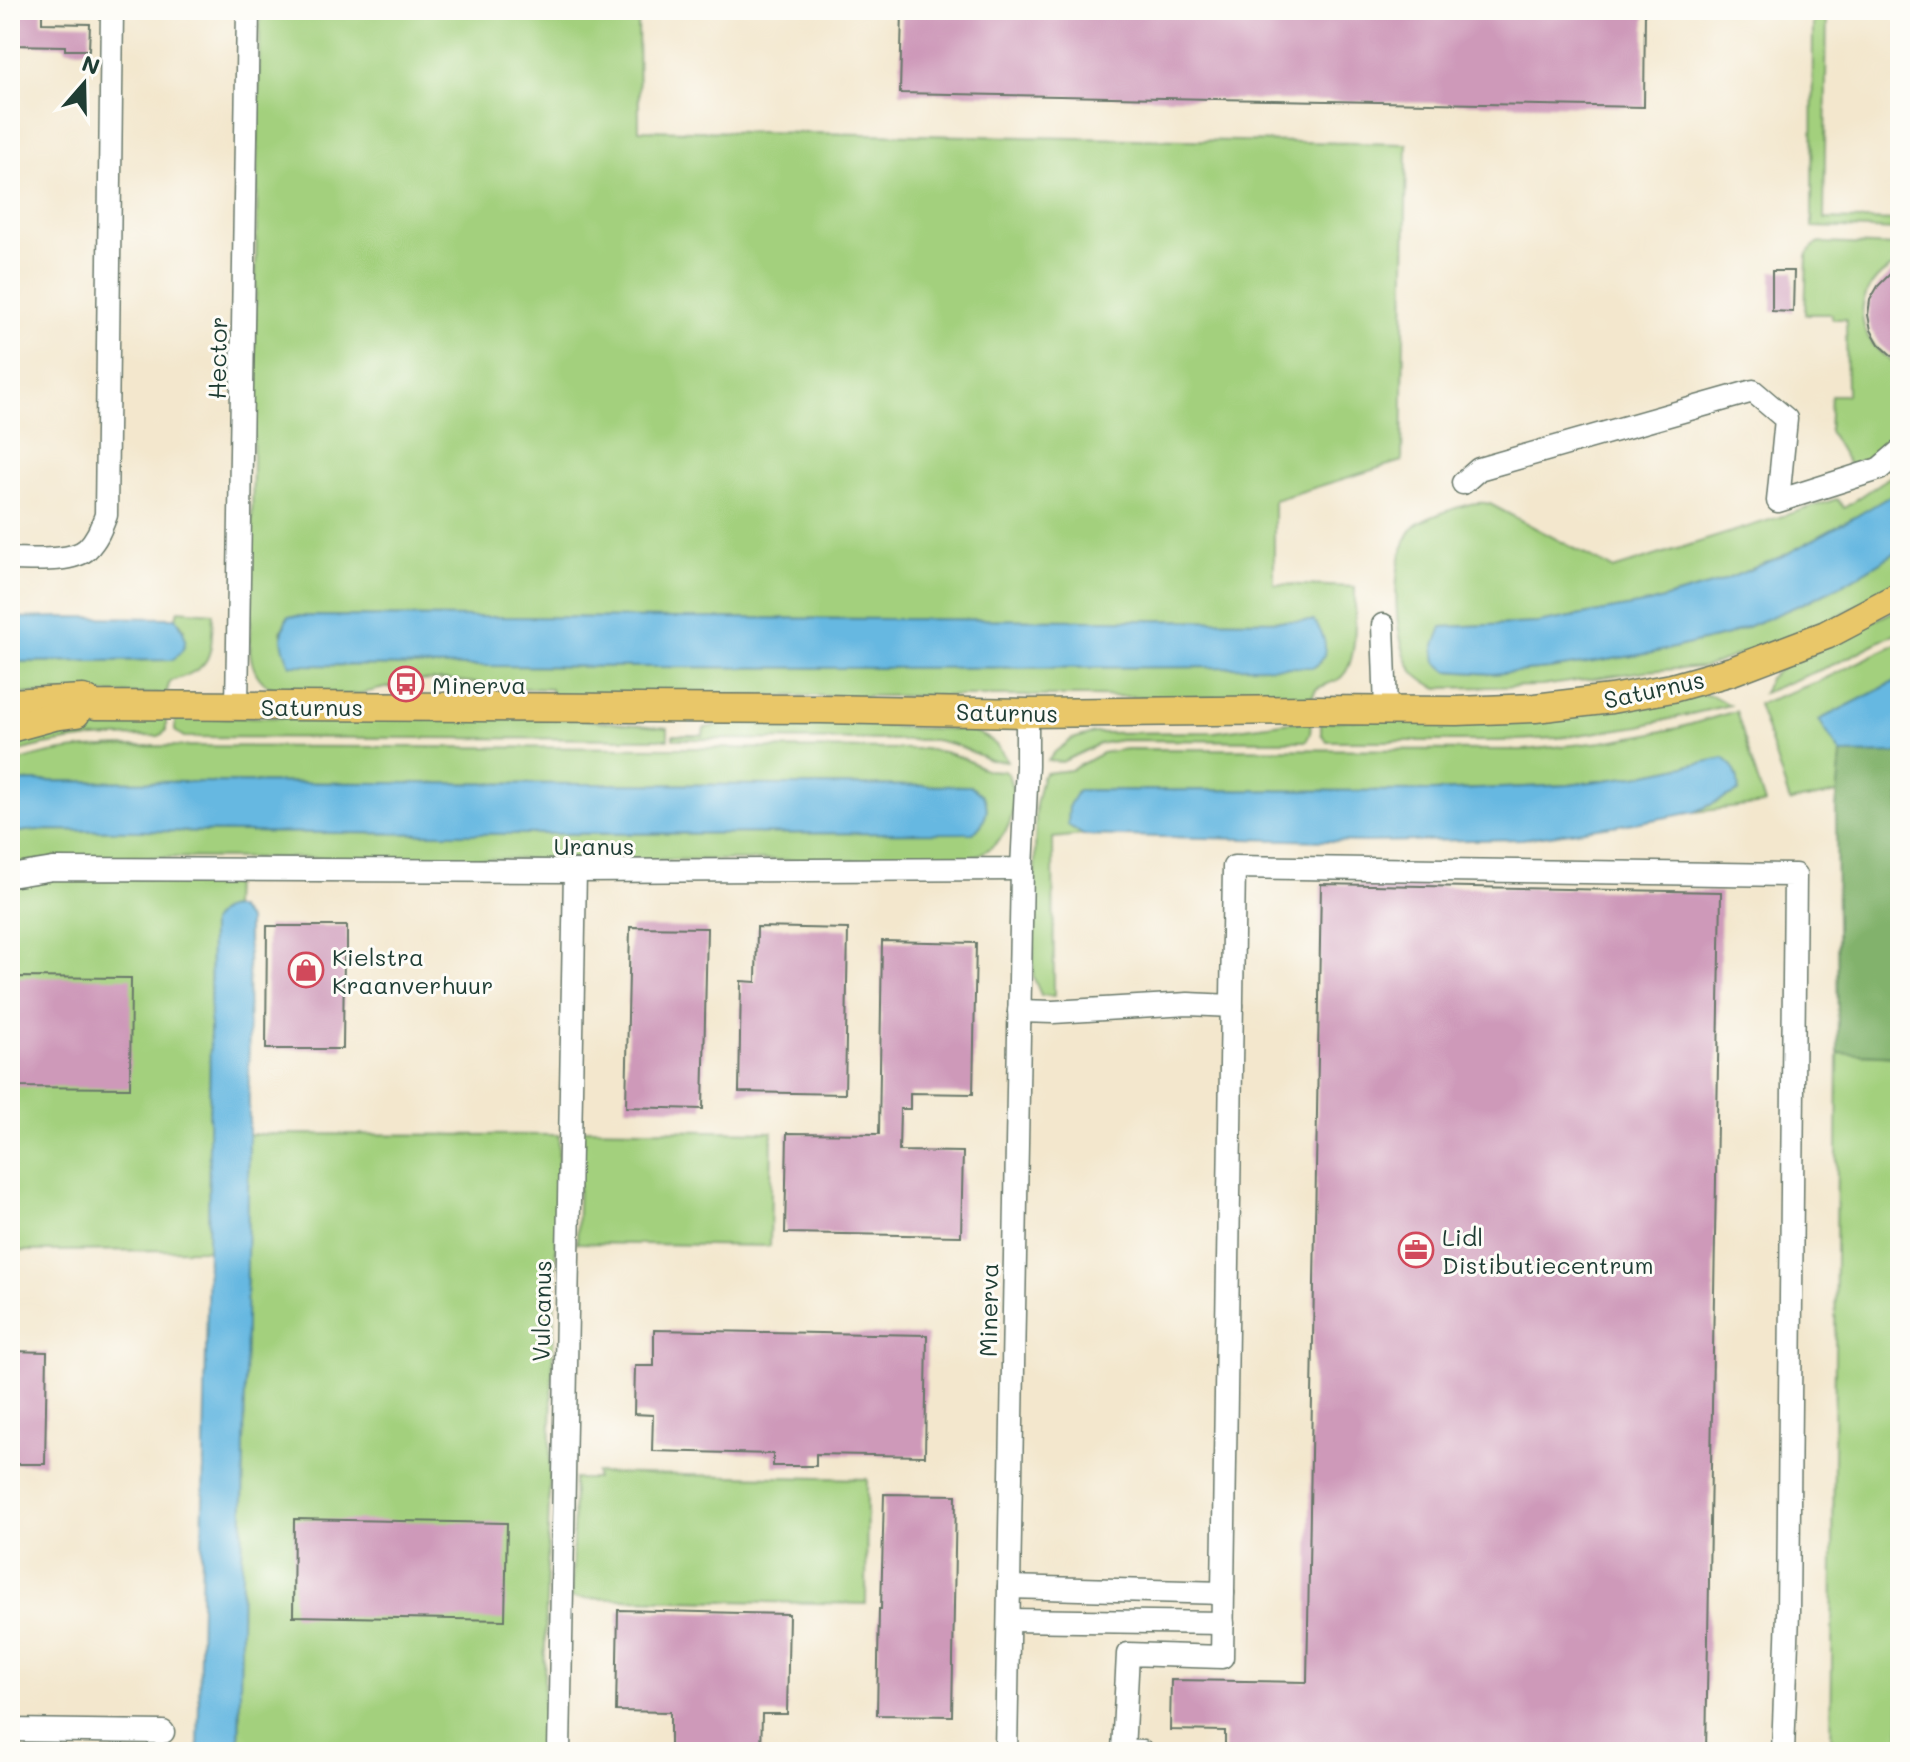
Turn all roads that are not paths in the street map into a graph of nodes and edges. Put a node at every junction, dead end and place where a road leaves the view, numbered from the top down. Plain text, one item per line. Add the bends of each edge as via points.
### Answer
1 (112, 10) edge
2 (248, 10) edge
3 (1900, 451) edge
4 (1463, 483) dead end
5 (10, 559) edge
6 (1900, 596) edge
7 (1383, 625) dead end
8 (10, 703) edge
9 (95, 705) junction
10 (237, 706) junction
11 (1386, 710) junction
12 (1027, 713) junction
13 (10, 728) edge
14 (1022, 869) junction
15 (575, 871) junction
16 (10, 876) edge
17 (1232, 1006) junction
18 (1019, 1011) junction
19 (1009, 1587) junction
20 (1223, 1593) junction
21 (1009, 1620) junction
22 (1223, 1623) junction
23 (10, 1730) edge
24 (163, 1732) dead end
25 (559, 1752) edge
26 (1006, 1752) edge
27 (1142, 1752) edge
28 (1783, 1752) edge

1 - 5 street via 106,515 84,552
2 - 10 street, Hector
3 - 4 street via 1879,469 1778,501 1786,419 1753,391 1479,469
6 - 11 main road, Saturnus via 1826,635 1672,688 1535,708
7 - 11 street
8 - 9 main road, Saturnus via 83,699
9 - 10 main road, Saturnus
9 - 13 main road, Saturnus
10 - 12 main road, Saturnus
11 - 12 main road, Saturnus
12 - 14 street
14 - 15 street, Uranus
14 - 18 street, Minerva
15 - 16 street, Uranus via 53,869
15 - 25 street, Vulcanus
17 - 18 street
17 - 20 street
17 - 28 street via 1234,867 1795,875
18 - 19 street, Minerva
19 - 20 street
19 - 21 street, Minerva
20 - 22 street
21 - 22 street
21 - 26 street, Minerva
22 - 27 street via 1222,1657 1128,1654 1123,1751
23 - 24 street

